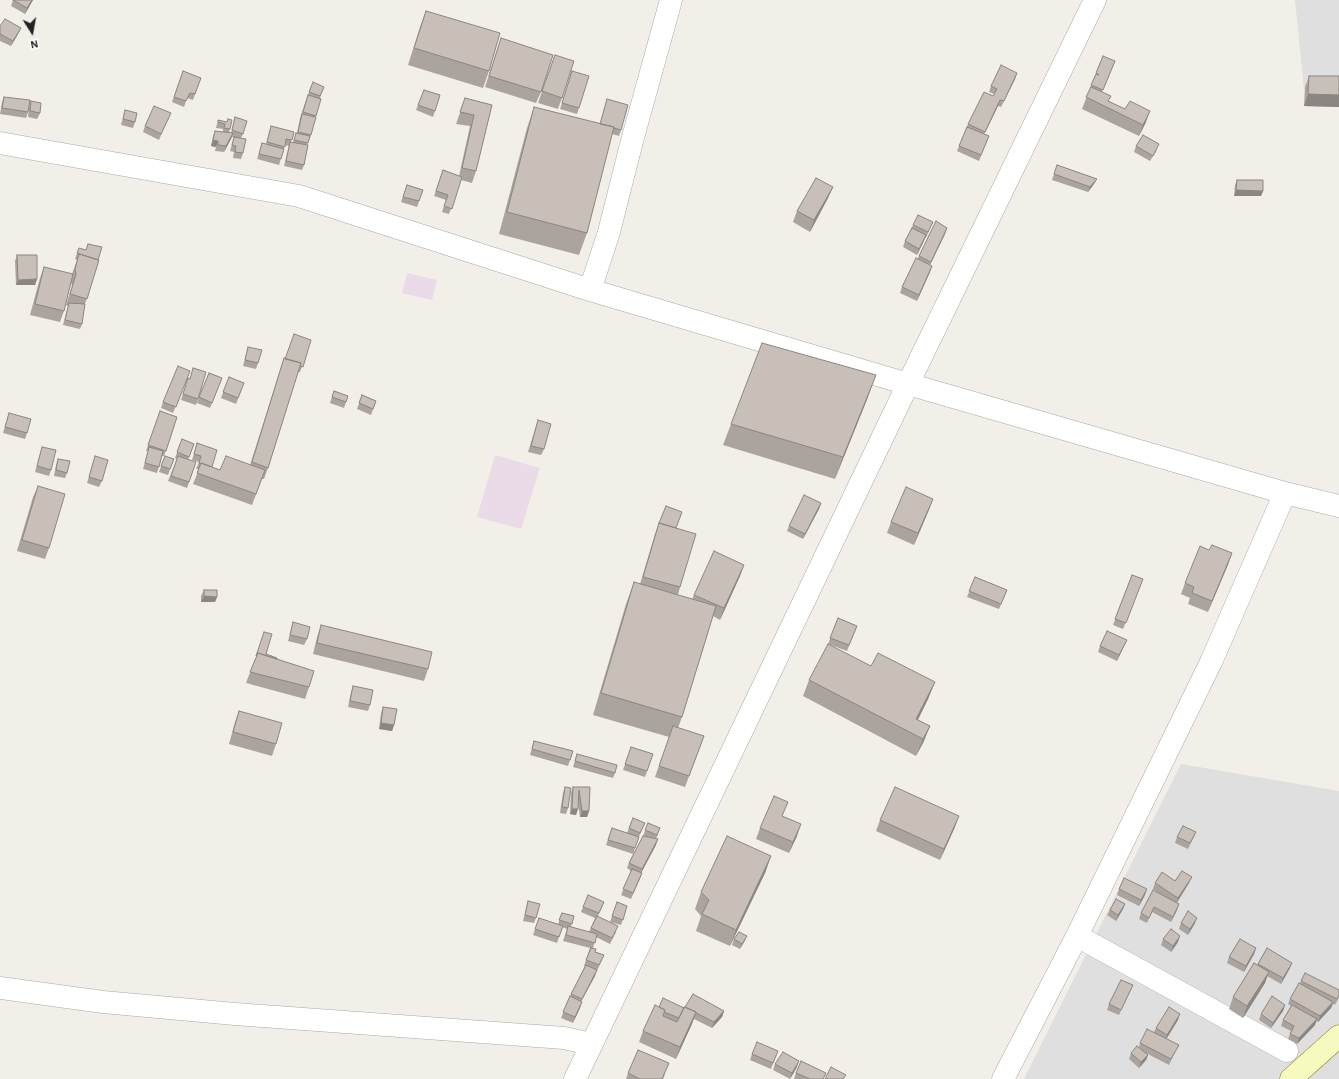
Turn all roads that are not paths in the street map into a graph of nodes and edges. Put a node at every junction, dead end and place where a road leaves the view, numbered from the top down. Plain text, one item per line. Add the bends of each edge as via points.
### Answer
1 (671, 0) edge
2 (1094, 0) edge
3 (0, 143) edge
4 (590, 290) junction
5 (908, 384) junction
6 (1285, 493) junction
7 (1339, 506) edge
8 (1077, 936) junction
9 (0, 988) edge
10 (1339, 1036) edge
11 (591, 1044) junction
12 (1287, 1051) dead end
13 (575, 1079) edge
14 (1003, 1079) edge
15 (1290, 1079) edge

1 - 4 street via 609,232
2 - 5 street
3 - 4 street via 299,196
4 - 5 street
5 - 6 street
5 - 11 street
6 - 7 street
6 - 8 street via 1211,662
8 - 12 street
8 - 14 street
9 - 11 street via 103,1002 564,1038
10 - 15 main road
11 - 13 street

